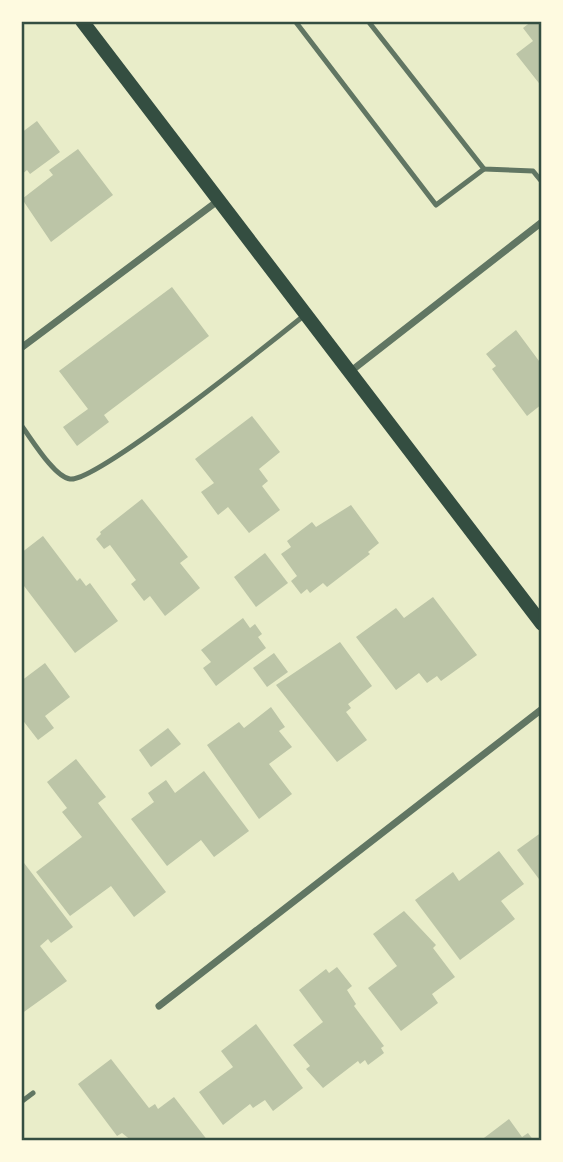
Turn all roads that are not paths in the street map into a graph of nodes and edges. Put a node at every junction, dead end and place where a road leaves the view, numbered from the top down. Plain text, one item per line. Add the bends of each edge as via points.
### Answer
1 (82, 21) edge
2 (295, 21) edge
3 (368, 21) edge
4 (484, 169) junction
5 (542, 182) edge
6 (219, 200) junction
7 (542, 222) edge
8 (307, 313) junction
9 (21, 348) edge
10 (351, 371) junction
11 (21, 425) edge
12 (542, 624) edge
13 (542, 709) edge
14 (159, 1006) dead end
15 (33, 1093) dead end
16 (21, 1102) edge

1 - 6 main road
2 - 4 lane via 436,205
3 - 4 lane
4 - 5 lane via 533,171
6 - 8 main road
6 - 9 street
7 - 10 street
8 - 10 main road
8 - 11 lane via 127,449 79,479 69,480 55,470
10 - 12 main road
13 - 14 street
15 - 16 lane

